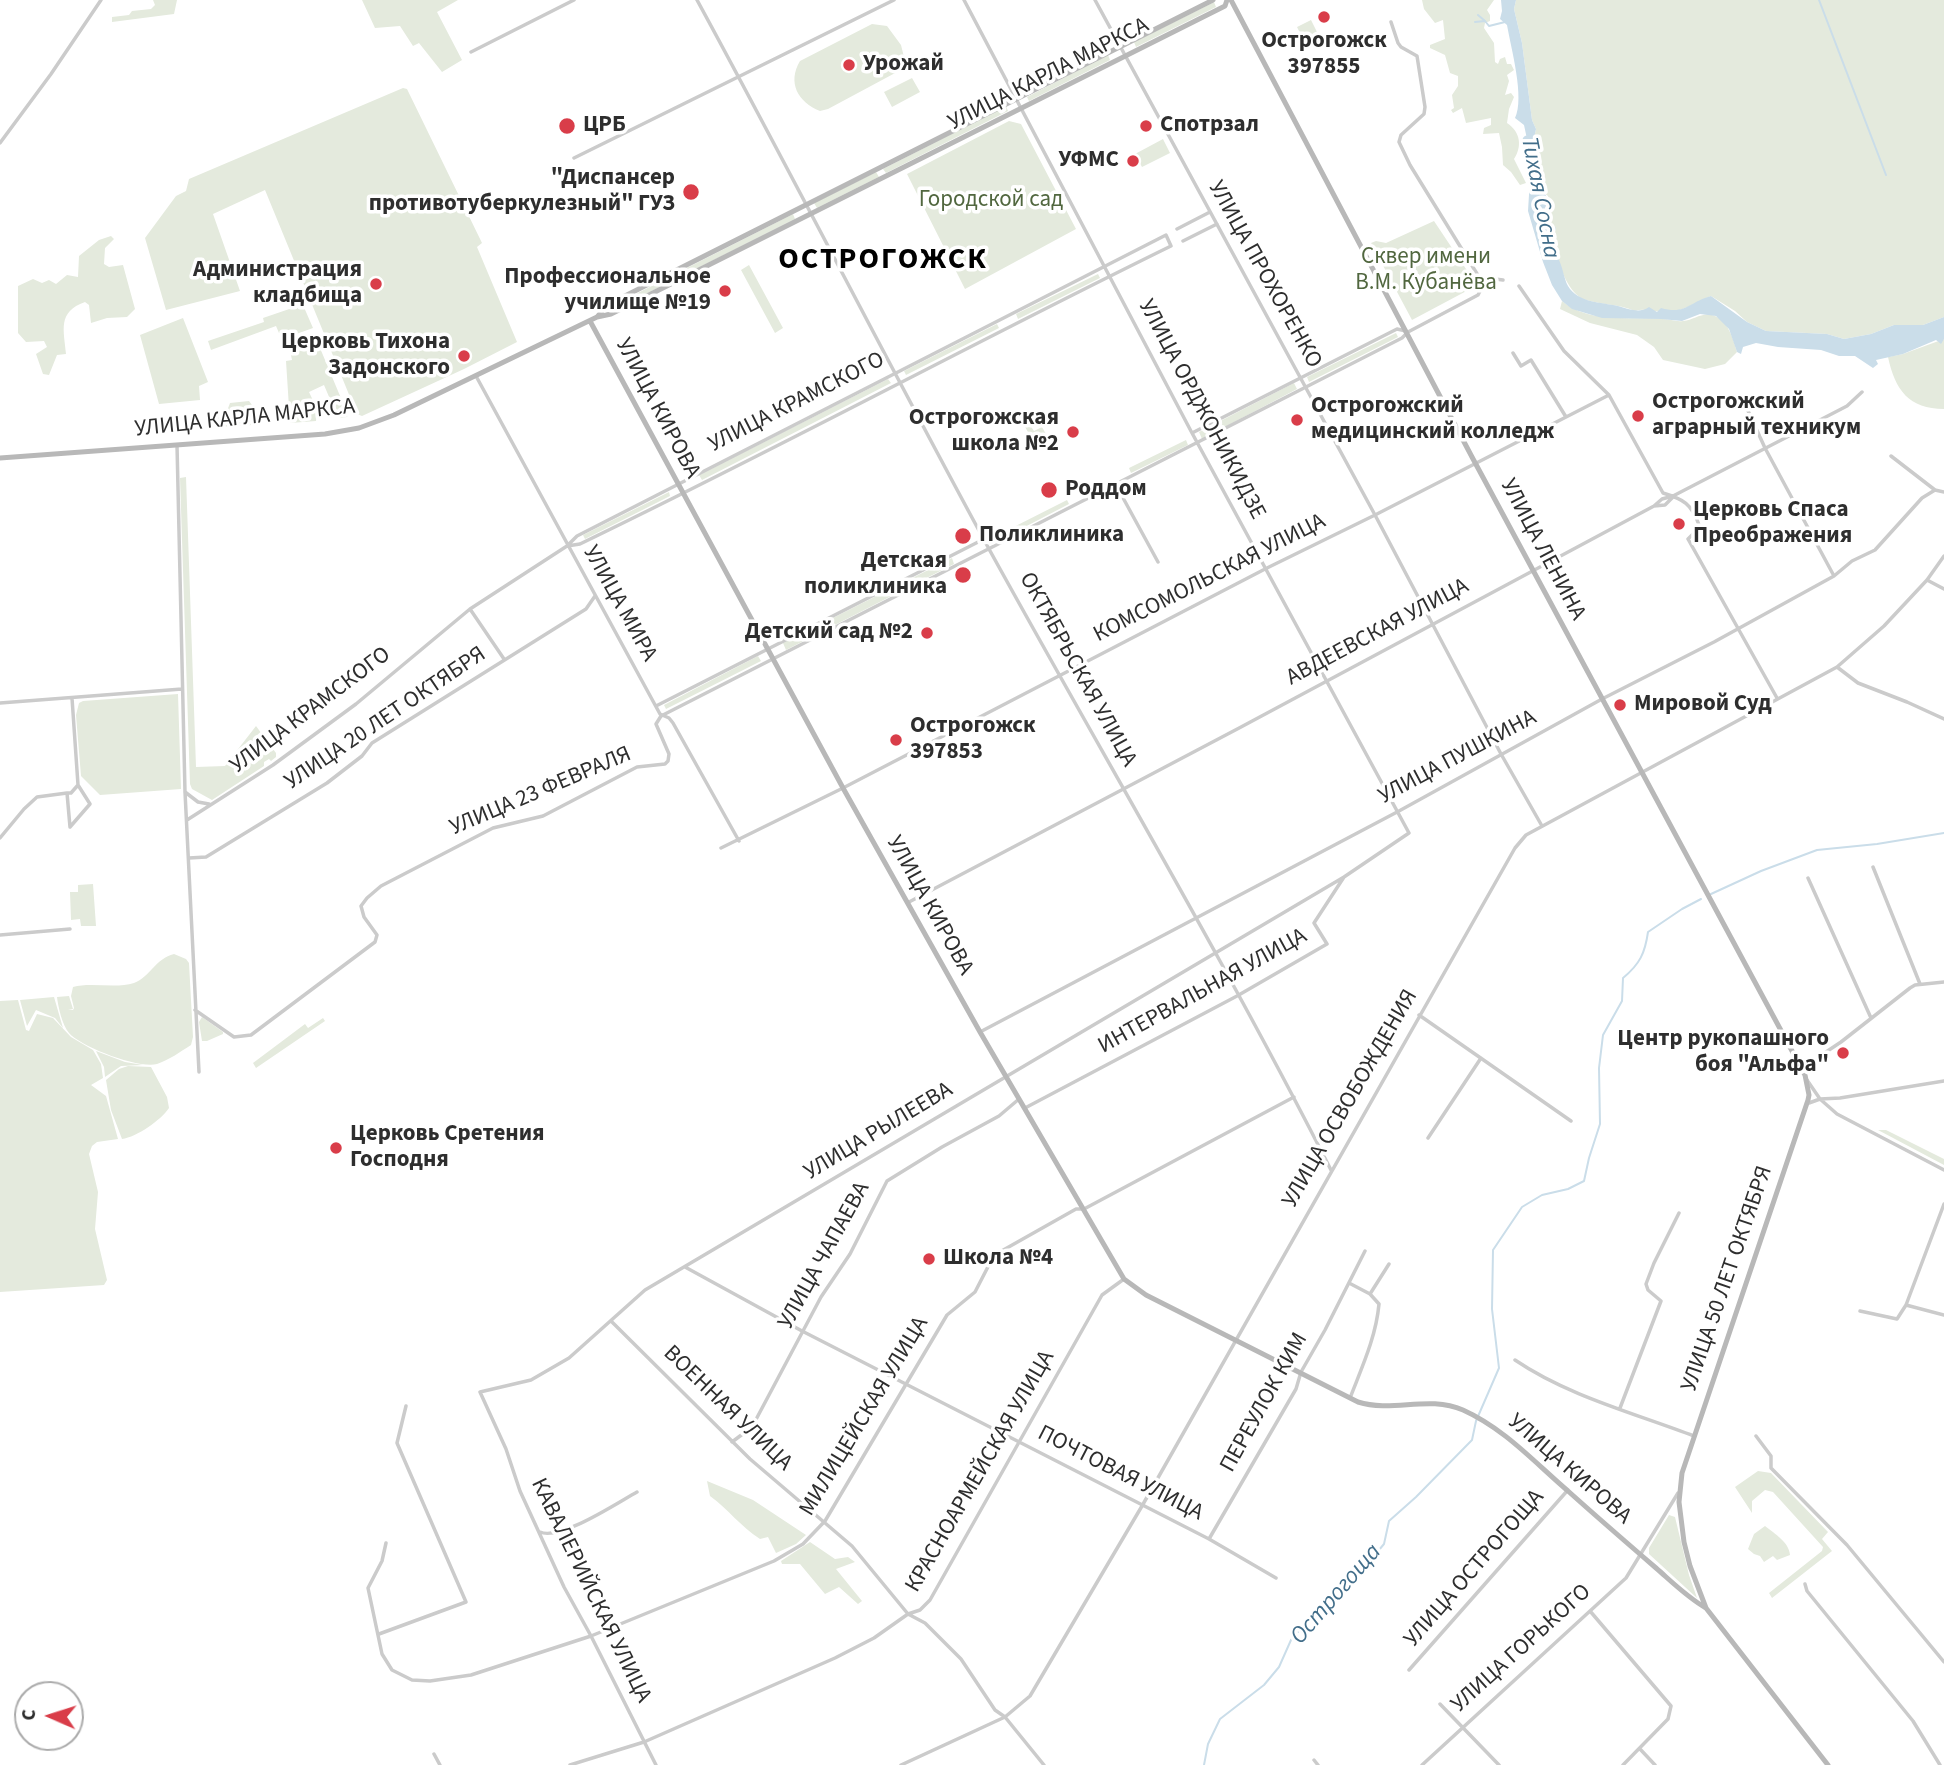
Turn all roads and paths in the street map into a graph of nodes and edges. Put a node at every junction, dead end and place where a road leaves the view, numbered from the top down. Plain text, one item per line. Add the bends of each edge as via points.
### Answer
1 (101, 0) edge
2 (574, 0) edge
3 (697, 0) edge
4 (894, 0) edge
5 (964, 0) edge
6 (1095, 0) edge
7 (1213, 0) edge
8 (1229, 0) edge
9 (1391, 22) dead end
10 (1120, 45) junction
11 (471, 52) dead end
12 (1125, 55) junction
13 (739, 76) junction
14 (1015, 98) junction
15 (1021, 108) junction
16 (0, 143) edge
17 (574, 158) dead end
18 (878, 168) junction
19 (883, 178) junction
20 (805, 205) junction
21 (1210, 212) junction
22 (810, 214) junction
23 (1217, 224) junction
24 (1177, 229) dead end
25 (1183, 241) dead end
26 (1105, 267) junction
27 (1110, 276) junction
28 (1479, 277) junction
29 (1503, 280) dead end
30 (1519, 286) dead end
31 (1008, 316) junction
32 (597, 317) junction
33 (590, 321) junction
34 (1012, 325) junction
35 (1408, 332) junction
36 (1513, 353) dead end
37 (894, 373) junction
38 (476, 376) junction
39 (1300, 377) junction
40 (899, 382) junction
41 (1305, 387) junction
42 (1862, 392) dead end
43 (1609, 394) junction
44 (1744, 402) dead end
45 (1566, 417) junction
46 (1192, 433) junction
47 (1198, 443) junction
48 (177, 445) junction
49 (1765, 449) junction
50 (1891, 456) dead end
51 (0, 458) edge
52 (1475, 464) junction
53 (678, 484) junction
54 (1116, 485) junction
55 (1935, 490) junction
56 (1944, 492) edge
57 (684, 494) junction
58 (1673, 496) junction
59 (1375, 515) junction
60 (984, 538) junction
61 (568, 545) junction
62 (989, 549) junction
63 (1944, 556) edge
64 (1158, 562) dead end
65 (1267, 568) junction
66 (1534, 571) junction
67 (1834, 576) junction
68 (1927, 580) junction
69 (1944, 589) edge
70 (595, 596) junction
71 (470, 609) junction
72 (1433, 623) junction
73 (1737, 628) junction
74 (767, 648) junction
75 (504, 659) junction
76 (774, 660) junction
77 (1837, 667) junction
78 (1061, 676) junction
79 (1327, 680) junction
80 (182, 690) junction
81 (72, 698) junction
82 (1777, 698) junction
83 (1602, 699) junction
84 (0, 703) edge
85 (656, 706) junction
86 (661, 716) junction
87 (1944, 719) edge
88 (1501, 754) junction
89 (1642, 771) junction
90 (78, 785) junction
91 (843, 788) junction
92 (1125, 790) junction
93 (185, 792) junction
94 (67, 793) junction
95 (211, 804) junction
96 (1399, 811) junction
97 (187, 820) junction
98 (1542, 826) junction
99 (1408, 835) joint
100 (0, 838) edge
101 (739, 841) junction
102 (721, 848) dead end
103 (189, 858) junction
104 (1873, 867) dead end
105 (1344, 877) junction
106 (1808, 878) dead end
107 (1300, 901) joint
108 (907, 903) junction
109 (1195, 916) junction
110 (70, 929) dead end
111 (0, 935) edge
112 (1214, 952) junction
113 (1944, 982) edge
114 (1920, 984) junction
115 (1237, 996) junction
116 (195, 1010) junction
117 (1419, 1015) junction
118 (1871, 1018) junction
119 (980, 1032) junction
120 (1481, 1058) junction
121 (1802, 1068) junction
122 (199, 1072) dead end
123 (1006, 1076) junction
124 (1806, 1079) junction
125 (1944, 1082) edge
126 (1809, 1095) junction
127 (1294, 1097) junction
128 (1019, 1099) junction
129 (1820, 1099) junction
130 (1806, 1105) junction
131 (1025, 1108) junction
132 (1572, 1121) dead end
133 (1428, 1138) dead end
134 (1331, 1170) junction
135 (1944, 1170) edge
136 (1944, 1204) edge
137 (1084, 1209) junction
138 (1679, 1213) dead end
139 (1365, 1251) dead end
140 (1389, 1264) dead end
141 (685, 1267) junction
142 (1124, 1279) junction
143 (1349, 1283) junction
144 (1370, 1294) junction
145 (1906, 1305) junction
146 (1860, 1311) dead end
147 (1944, 1315) edge
148 (612, 1322) junction
149 (802, 1331) junction
150 (1235, 1339) junction
151 (1515, 1360) dead end
152 (1301, 1372) junction
153 (904, 1384) junction
154 (480, 1392) joint
155 (1350, 1398) junction
156 (406, 1406) dead end
157 (1620, 1408) junction
158 (1694, 1436) junction
159 (1756, 1436) dead end
160 (732, 1442) junction
161 (1020, 1442) junction
162 (1567, 1491) junction
163 (1679, 1491) junction
164 (637, 1492) dead end
165 (1142, 1506) junction
166 (825, 1521) junction
167 (538, 1531) junction
168 (1209, 1539) junction
169 (386, 1543) dead end
170 (1641, 1555) junction
171 (1276, 1578) dead end
172 (1805, 1584) dead end
173 (1706, 1608) junction
174 (1590, 1611) junction
175 (908, 1614) junction
176 (379, 1634) junction
177 (592, 1636) junction
178 (1944, 1662) edge
179 (1409, 1670) dead end
180 (1440, 1704) dead end
181 (1005, 1717) junction
182 (1462, 1727) junction
183 (644, 1742) junction
184 (1640, 1749) junction
185 (434, 1754) dead end
186 (1314, 1760) dead end
187 (440, 1765) edge
188 (570, 1765) edge
189 (656, 1765) edge
190 (901, 1765) edge
191 (1044, 1765) edge
192 (1318, 1765) edge
193 (1422, 1765) edge
194 (1499, 1765) edge
195 (1623, 1765) edge
196 (1655, 1765) edge
197 (1828, 1765) edge
198 (1940, 1765) edge

1 - 16 street
2 - 11 street
3 - 13 street, ОКТЯБРЬСКАЯ УЛИЦА
4 - 13 street
5 - 14 street, УЛИЦА ОРДЖОНИКИДЗЕ
6 - 10 street, УЛИЦА ПРОХОРЕНКО
7 - 10 main road, УЛИЦА КАРЛА МАРКСА
8 - 12 main road, УЛИЦА КАРЛА МАРКСА
8 - 35 main road, УЛИЦА ЛЕНИНА
9 - 28 street via 1401,47 1417,56 1425,107 1399,142
10 - 12 street, УЛИЦА ПРОХОРЕНКО
10 - 14 main road, УЛИЦА КАРЛА МАРКСА
12 - 15 main road, УЛИЦА КАРЛА МАРКСА
12 - 21 street, УЛИЦА ПРОХОРЕНКО
13 - 17 street
13 - 20 street, ОКТЯБРЬСКАЯ УЛИЦА
14 - 15 street, УЛИЦА ОРДЖОНИКИДЗЕ
14 - 18 main road, УЛИЦА КАРЛА МАРКСА
15 - 19 main road, УЛИЦА КАРЛА МАРКСА
15 - 26 street, УЛИЦА ОРДЖОНИКИДЗЕ
18 - 19 main road
18 - 20 main road, УЛИЦА КАРЛА МАРКСА
19 - 22 main road, УЛИЦА КАРЛА МАРКСА
20 - 22 street, ОКТЯБРЬСКАЯ УЛИЦА
20 - 32 main road, УЛИЦА КАРЛА МАРКСА via 609,304
21 - 23 street, УЛИЦА ПРОХОРЕНКО
21 - 24 street
22 - 32 main road, УЛИЦА КАРЛА МАРКСА
22 - 37 street, ОКТЯБРЬСКАЯ УЛИЦА
23 - 25 street
23 - 39 street, УЛИЦА ПРОХОРЕНКО
26 - 27 street, УЛИЦА ОРДЖОНИКИДЗЕ
26 - 27 street, УЛИЦА КРАМСКОГО via 1166,235 1171,246
26 - 31 street, УЛИЦА КРАМСКОГО
27 - 34 street, УЛИЦА КРАМСКОГО
27 - 46 street, УЛИЦА ОРДЖОНИКИДЗЕ
28 - 29 street
28 - 35 street via 1481,290 1473,299
30 - 43 street via 1564,351
31 - 34 street
31 - 37 street, УЛИЦА КРАМСКОГО
32 - 33 main road, УЛИЦА КАРЛА МАРКСА
33 - 38 main road, УЛИЦА КАРЛА МАРКСА
33 - 53 main road, УЛИЦА КИРОВА
34 - 40 street, УЛИЦА КРАМСКОГО
35 - 39 street via 1398,328
35 - 41 street
35 - 52 main road, УЛИЦА ЛЕНИНА
36 - 45 street via 1521,366 1531,360
37 - 40 street, ОКТЯБРЬСКАЯ УЛИЦА
37 - 53 street, УЛИЦА КРАМСКОГО
38 - 48 main road, УЛИЦА КАРЛА МАРКСА via 359,428
38 - 61 street, УЛИЦА МИРА
39 - 41 street, УЛИЦА ПРОХОРЕНКО
39 - 46 street
40 - 57 street, УЛИЦА КРАМСКОГО
40 - 60 street, ОКТЯБРЬСКАЯ УЛИЦА
41 - 47 street
41 - 59 street, УЛИЦА ПРОХОРЕНКО
42 - 49 street, АВДЕЕВСКАЯ УЛИЦА via 1847,406
43 - 45 street, КОМСОМОЛЬСКАЯ УЛИЦА
43 - 58 street via 1663,493
44 - 49 street
45 - 52 street, КОМСОМОЛЬСКАЯ УЛИЦА
46 - 47 street, УЛИЦА ОРДЖОНИКИДЗЕ
47 - 54 street
47 - 65 street, УЛИЦА ОРДЖОНИКИДЗЕ
48 - 51 main road, УЛИЦА КАРЛА МАРКСА
48 - 80 street
49 - 58 street, АВДЕЕВСКАЯ УЛИЦА
49 - 67 street
50 - 55 street
52 - 59 street, КОМСОМОЛЬСКАЯ УЛИЦА
52 - 66 main road, УЛИЦА ЛЕНИНА
53 - 57 main road, УЛИЦА КИРОВА
53 - 61 street, УЛИЦА КРАМСКОГО via 577,536
54 - 62 street
54 - 64 street
55 - 56 street
55 - 67 street, УЛИЦА ПУШКИНА via 1922,498 1875,550
57 - 61 street, УЛИЦА КРАМСКОГО via 580,544
57 - 74 main road, УЛИЦА КИРОВА
58 - 66 street, АВДЕЕВСКАЯ УЛИЦА
58 - 73 street via 1693,511 1698,528 1688,539
59 - 65 street, КОМСОМОЛЬСКАЯ УЛИЦА
59 - 72 street, УЛИЦА ПРОХОРЕНКО
60 - 62 street, ОКТЯБРЬСКАЯ УЛИЦА
60 - 74 street
61 - 70 street, УЛИЦА МИРА
61 - 71 street, УЛИЦА КРАМСКОГО
62 - 76 street
62 - 78 street, ОКТЯБРЬСКАЯ УЛИЦА
63 - 68 street, УЛИЦА ОСВОБОЖДЕНИЯ
65 - 78 street, КОМСОМОЛЬСКАЯ УЛИЦА
65 - 79 street, УЛИЦА ОРДЖОНИКИДЗЕ
66 - 72 street, АВДЕЕВСКАЯ УЛИЦА
66 - 83 main road, УЛИЦА ЛЕНИНА
67 - 73 street, УЛИЦА ПУШКИНА
68 - 69 street
68 - 77 street, УЛИЦА ОСВОБОЖДЕНИЯ
70 - 75 street, УЛИЦА 20 ЛЕТ ОКТЯБРЯ via 586,609
70 - 85 street, УЛИЦА МИРА
71 - 75 street
71 - 95 street, УЛИЦА КРАМСКОГО via 356,704
72 - 79 street, АВДЕЕВСКАЯ УЛИЦА
72 - 88 street, УЛИЦА ПРОХОРЕНКО
73 - 82 street
73 - 83 street, УЛИЦА ПУШКИНА
74 - 76 main road, УЛИЦА КИРОВА
74 - 85 street
75 - 103 street, УЛИЦА 20 ЛЕТ ОКТЯБРЯ via 372,743 327,783 206,857
76 - 86 street
76 - 91 main road, УЛИЦА КИРОВА
77 - 82 street, УЛИЦА ОСВОБОЖДЕНИЯ
77 - 87 street via 1858,683
78 - 91 street, КОМСОМОЛЬСКАЯ УЛИЦА
78 - 92 street, ОКТЯБРЬСКАЯ УЛИЦА
79 - 92 street, АВДЕЕВСКАЯ УЛИЦА
79 - 96 street, УЛИЦА ОРДЖОНИКИДЗЕ
80 - 81 street
80 - 93 street
81 - 84 street
81 - 90 street
82 - 89 street, УЛИЦА ОСВОБОЖДЕНИЯ
83 - 88 street, УЛИЦА ПУШКИНА
83 - 89 main road, УЛИЦА ЛЕНИНА
85 - 86 street, УЛИЦА МИРА
86 - 101 street, УЛИЦА МИРА via 673,723
86 - 116 street, УЛИЦА 23 ФЕВРАЛЯ via 656,724 669,754 665,764 637,767 543,816 493,828 381,886 361,906 377,935 375,942 251,1034 234,1037
88 - 96 street, УЛИЦА ПУШКИНА
88 - 98 street, УЛИЦА ПРОХОРЕНКО
89 - 98 street, УЛИЦА ОСВОБОЖДЕНИЯ
89 - 121 main road, УЛИЦА ЛЕНИНА
90 - 94 street
90 - 94 street via 90,804 70,827
91 - 101 street, КОМСОМОЛЬСКАЯ УЛИЦА
91 - 108 main road, УЛИЦА КИРОВА
92 - 108 street, АВДЕЕВСКАЯ УЛИЦА
92 - 109 street, ОКТЯБРЬСКАЯ УЛИЦА
93 - 95 street via 202,804
93 - 97 street
94 - 100 street via 37,797
95 - 97 street, УЛИЦА КРАМСКОГО
96 - 99 street, УЛИЦА ОРДЖОНИКИДЗЕ
96 - 109 street, УЛИЦА ПУШКИНА
97 - 103 street
98 - 117 street, УЛИЦА ОСВОБОЖДЕНИЯ via 1515,848
99 - 105 street, ИНТЕРВАЛЬНАЯ УЛИЦА
101 - 102 street, КОМСОМОЛЬСКАЯ УЛИЦА
103 - 116 street
104 - 114 street
105 - 107 street, ИНТЕРВАЛЬНАЯ УЛИЦА
105 - 115 street, ИНТЕРВАЛЬНАЯ УЛИЦА via 1314,923 1327,944
106 - 118 street
107 - 112 street, УЛИЦА РЫЛЕЕВА
108 - 119 main road, УЛИЦА КИРОВА
109 - 112 street, ОКТЯБРЬСКАЯ УЛИЦА
109 - 119 street, УЛИЦА ПУШКИНА
110 - 111 street
112 - 115 street, ОКТЯБРЬСКАЯ УЛИЦА
112 - 123 street, УЛИЦА РЫЛЕЕВА
113 - 114 street
114 - 118 street
115 - 127 street, ОКТЯБРЬСКАЯ УЛИЦА
115 - 131 street, ИНТЕРВАЛЬНАЯ УЛИЦА
116 - 122 street
117 - 120 street
117 - 134 street, УЛИЦА ОСВОБОЖДЕНИЯ
118 - 121 street
119 - 123 main road, УЛИЦА КИРОВА
120 - 132 street
120 - 133 street
121 - 124 main road, УЛИЦА ЛЕНИНА
123 - 128 main road, УЛИЦА КИРОВА
123 - 141 street, УЛИЦА РЫЛЕЕВА
124 - 126 main road, УЛИЦА 50 ЛЕТ ОКТЯБРЯ
124 - 129 street
125 - 129 street
126 - 129 street
126 - 130 main road, УЛИЦА 50 ЛЕТ ОКТЯБРЯ
127 - 134 street, ОКТЯБРЬСКАЯ УЛИЦА
127 - 137 street, МИЛИЦЕЙСКАЯ УЛИЦА
128 - 131 main road, УЛИЦА КИРОВА
128 - 149 street, УЛИЦА ЧАПАЕВА via 999,1116 887,1181 850,1254
129 - 130 street
129 - 135 street via 1837,1114
130 - 158 main road, УЛИЦА 50 ЛЕТ ОКТЯБРЯ
131 - 137 main road, УЛИЦА КИРОВА
134 - 150 street, УЛИЦА ОСВОБОЖДЕНИЯ
136 - 145 street
137 - 142 main road, УЛИЦА КИРОВА
137 - 153 street, МИЛИЦЕЙСКАЯ УЛИЦА via 1076,1209 992,1259 975,1292 947,1315
138 - 157 street via 1646,1284 1661,1301
139 - 143 street, ПЕРЕУЛОК КИМ
140 - 144 street
141 - 148 street, УЛИЦА РЫЛЕЕВА via 645,1290
141 - 149 street, ПОЧТОВАЯ УЛИЦА
142 - 150 main road, УЛИЦА КИРОВА via 1146,1295
142 - 161 street, КРАСНОАРМЕЙСКАЯ УЛИЦА via 1102,1294
143 - 144 street
143 - 152 street, ПЕРЕУЛОК КИМ
144 - 155 street via 1379,1304 1378,1322
145 - 146 street via 1897,1319
145 - 147 street
148 - 154 street, УЛИЦА РЫЛЕЕВА via 569,1358 531,1380
148 - 160 street, ВОЕННАЯ УЛИЦА
149 - 153 street, ПОЧТОВАЯ УЛИЦА
149 - 160 street, УЛИЦА ЧАПАЕВА via 752,1427
150 - 152 main road, УЛИЦА КИРОВА
150 - 165 street, УЛИЦА ОСВОБОЖДЕНИЯ
151 - 157 street via 1535,1374
152 - 155 main road, УЛИЦА КИРОВА
152 - 168 street, ПЕРЕУЛОК КИМ via 1286,1408
153 - 161 street, ПОЧТОВАЯ УЛИЦА
153 - 166 street, МИЛИЦЕЙСКАЯ УЛИЦА
154 - 167 street, КАВАЛЕРИЙСКАЯ УЛИЦА
155 - 162 main road, УЛИЦА КИРОВА via 1382,1406 1436,1403 1467,1412 1516,1444
156 - 176 street via 397,1443 466,1602
157 - 158 street
158 - 163 main road, УЛИЦА 50 ЛЕТ ОКТЯБРЯ
159 - 178 street via 1771,1456 1771,1468 1847,1545
160 - 166 street, ВОЕННАЯ УЛИЦА
161 - 165 street, ПОЧТОВАЯ УЛИЦА
161 - 175 street, КРАСНОАРМЕЙСКАЯ УЛИЦА via 930,1600
162 - 170 main road, УЛИЦА КИРОВА
162 - 179 street, УЛИЦА ОСТРОГОЩА
163 - 170 street, УЛИЦА 50 ЛЕТ ОКТЯБРЯ
163 - 173 main road, УЛИЦА 50 ЛЕТ ОКТЯБРЯ via 1684,1542
164 - 167 street via 581,1523 546,1535
165 - 168 street, ПОЧТОВАЯ УЛИЦА
165 - 181 street, УЛИЦА ОСВОБОЖДЕНИЯ via 1030,1696
166 - 175 street, ВОЕННАЯ УЛИЦА
166 - 177 street, МИЛИЦЕЙСКАЯ УЛИЦА via 803,1544 774,1561
167 - 177 street, КАВАЛЕРИЙСКАЯ УЛИЦА
168 - 171 street, ПОЧТОВАЯ УЛИЦА
169 - 176 street, МИЛИЦЕЙСКАЯ УЛИЦА via 368,1588
170 - 173 main road, УЛИЦА КИРОВА
170 - 174 street, УЛИЦА ГОРЬКОГО via 1626,1578
172 - 198 street via 1913,1721
173 - 197 main road, УЛИЦА 50 ЛЕТ ОКТЯБРЯ
174 - 182 street, УЛИЦА ГОРЬКОГО
174 - 184 street via 1671,1706 1668,1719
175 - 181 street, ВОЕННАЯ УЛИЦА via 925,1623 961,1659 995,1710
175 - 183 street, КРАСНОАРМЕЙСКАЯ УЛИЦА via 835,1658
176 - 177 street, МИЛИЦЕЙСКАЯ УЛИЦА via 382,1654 392,1670 412,1680 430,1681 471,1675
177 - 183 street, КАВАЛЕРИЙСКАЯ УЛИЦА
180 - 182 street
181 - 190 street, УЛИЦА ОСВОБОЖДЕНИЯ
181 - 191 street, ВОЕННАЯ УЛИЦА
182 - 193 street, УЛИЦА ГОРЬКОГО
182 - 194 street
183 - 188 street, КРАСНОАРМЕЙСКАЯ УЛИЦА
183 - 189 street, КАВАЛЕРИЙСКАЯ УЛИЦА
184 - 195 street
184 - 196 street
185 - 187 street
186 - 192 street

